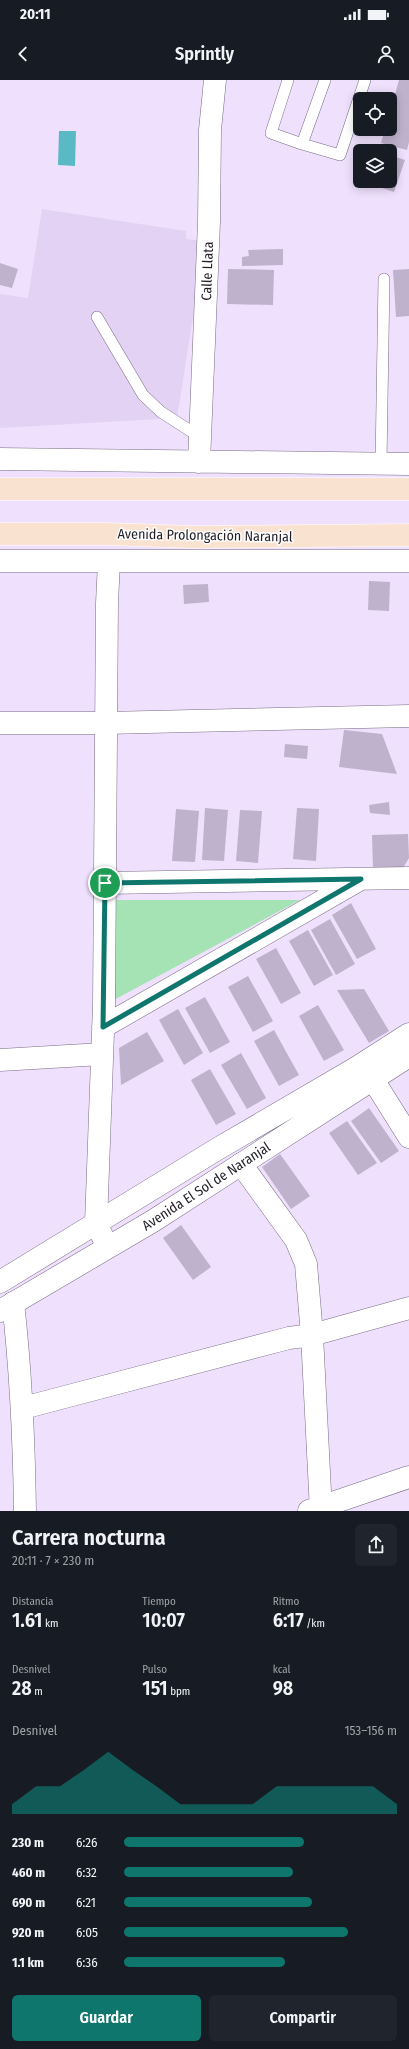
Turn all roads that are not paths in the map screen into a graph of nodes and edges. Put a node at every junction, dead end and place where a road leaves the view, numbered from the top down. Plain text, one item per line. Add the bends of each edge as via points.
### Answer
1 (215, 80) edge
2 (288, 80) edge
3 (325, 80) edge
4 (365, 80) edge
5 (302, 144) junction
6 (384, 279) dead end
7 (97, 317) dead end
8 (200, 437) junction
9 (0, 459) edge
10 (199, 462) junction
11 (381, 464) junction
12 (409, 464) edge
13 (409, 488) edge
14 (0, 489) edge
15 (0, 534) edge
16 (409, 535) edge
17 (409, 543) edge
18 (409, 561) edge
19 (0, 562) edge
20 (109, 562) junction
21 (409, 716) edge
22 (0, 722) edge
23 (106, 723) junction
24 (409, 878) edge
25 (361, 879) junction
26 (105, 883) junction
27 (103, 1027) junction
28 (409, 1034) edge
29 (102, 1054) junction
30 (409, 1056) edge
31 (0, 1060) edge
32 (372, 1078) junction
33 (409, 1137) edge
34 (240, 1164) junction
35 (96, 1224) junction
36 (108, 1247) junction
37 (0, 1282) edge
38 (7, 1307) edge
39 (409, 1308) edge
40 (312, 1335) junction
41 (23, 1408) junction
42 (409, 1477) edge
43 (317, 1510) edge
44 (25, 1511) edge

1 - 8 street, Calle Llata via 210,130
2 - 5 lane via 271,133
3 - 5 lane
4 - 5 lane via 340,155
6 - 11 lane
7 - 8 lane via 143,395 161,412
8 - 10 street, Calle Llata
9 - 10 street
10 - 11 street
11 - 12 street
13 - 14 main road
15 - 16 main road, Avenida Prolongación Naranjal via 192,537
16 - 17 street
18 - 20 street, Avenida Prolongación Naranjal
19 - 20 street, Avenida Prolongación Naranjal
20 - 23 street
21 - 23 street
22 - 23 street
23 - 26 street
24 - 25 street
25 - 26 street
25 - 27 street
26 - 27 street
27 - 29 street
28 - 35 street, Avenida El Sol de Naranjal
29 - 31 street
29 - 35 street
30 - 32 street, Avenida El Sol de Naranjal
32 - 33 street
32 - 34 street, Avenida El Sol de Naranjal
34 - 36 street, Avenida El Sol de Naranjal
34 - 40 street via 296,1240 306,1264
35 - 36 street
35 - 37 street, Avenida El Sol de Naranjal
36 - 38 street, Avenida El Sol de Naranjal
38 - 41 street via 19,1354
39 - 40 street
40 - 41 street via 289,1338
40 - 43 street
41 - 44 street
42 - 43 street

